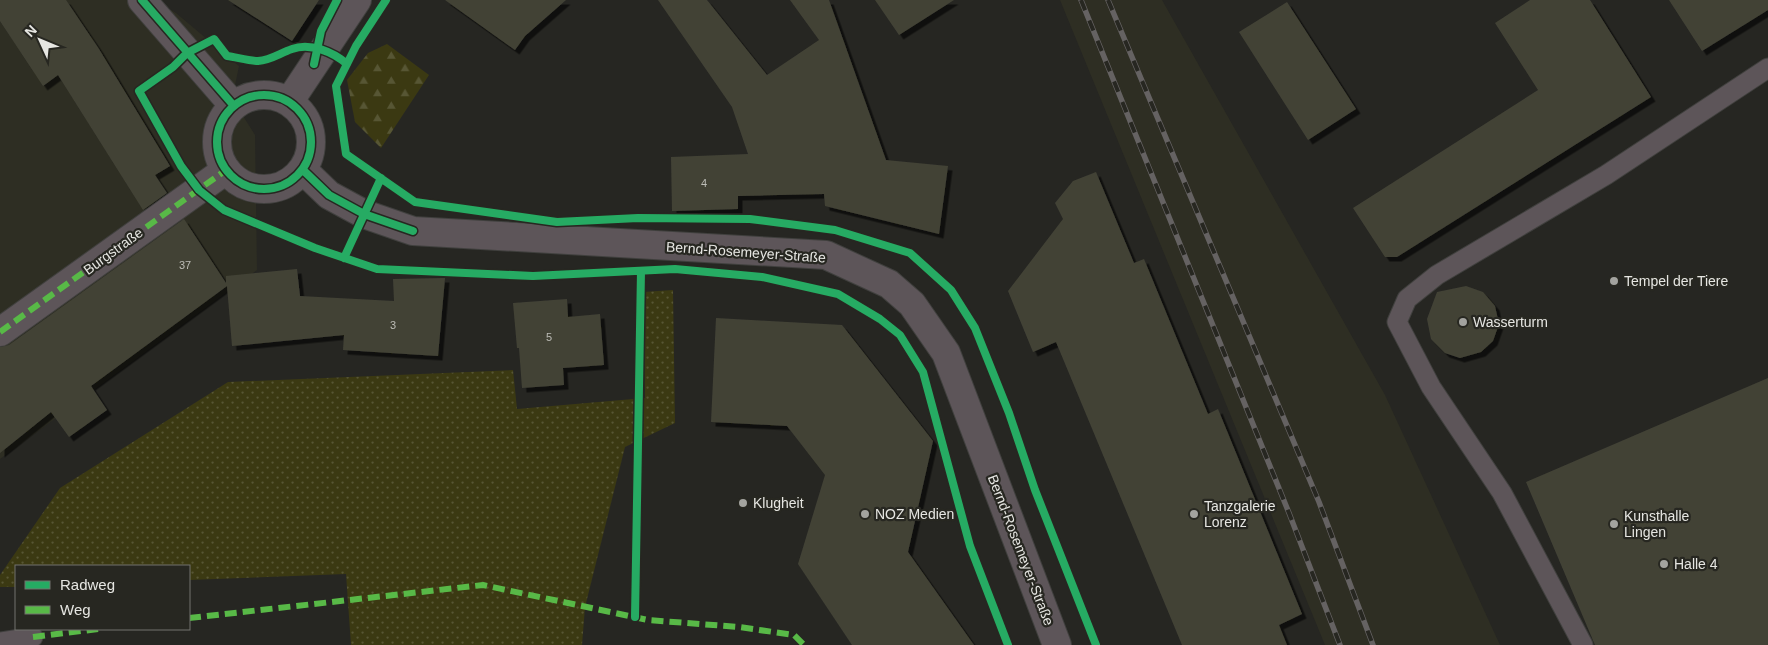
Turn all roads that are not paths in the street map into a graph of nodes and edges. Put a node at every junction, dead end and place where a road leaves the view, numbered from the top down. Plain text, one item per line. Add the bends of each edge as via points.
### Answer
1 (142, 0) edge
2 (357, 0) edge
3 (1768, 68) edge
4 (289, 102) junction
5 (234, 106) junction
6 (226, 170) junction
7 (303, 170) junction
8 (0, 332) edge
9 (34, 637) dead end
10 (0, 642) edge
11 (1057, 645) edge
12 (1582, 645) edge

1 - 5 street
2 - 4 street
3 - 12 lane via 1606,175 1437,275 1407,299 1397,322 1431,387 1502,493
4 - 5 street via 261,95
4 - 7 street via 301,112 308,126 310,156
5 - 6 street via 218,129 217,144
6 - 7 street via 239,182 256,188 274,188 290,182
6 - 8 street, Burgstraße
7 - 11 street, Bernd-Rosemeyer-Straße via 329,195 357,210 413,231 826,255 889,284 912,304 946,353
9 - 10 lane

